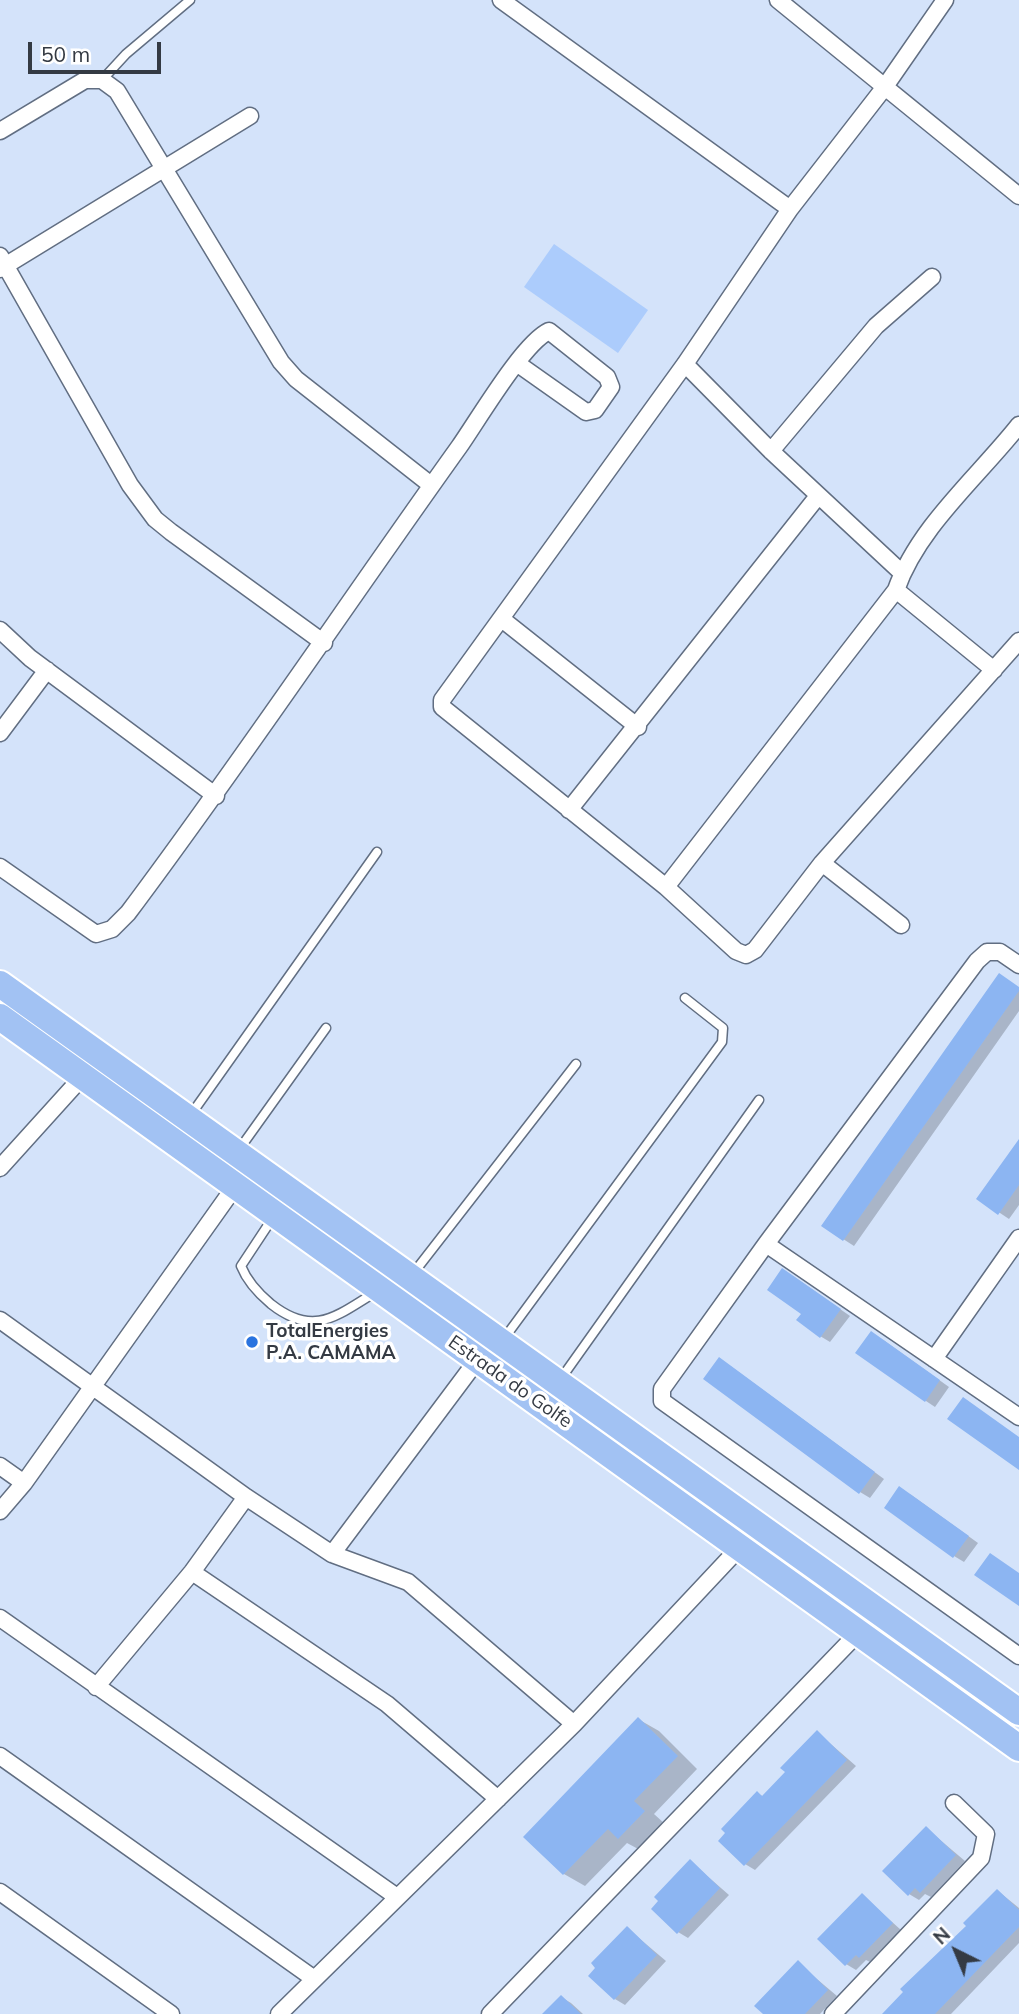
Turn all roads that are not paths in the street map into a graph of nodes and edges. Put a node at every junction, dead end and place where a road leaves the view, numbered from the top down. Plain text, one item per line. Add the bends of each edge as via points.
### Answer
1 (190, 0) edge
2 (501, 0) edge
3 (778, 0) edge
4 (945, 0) edge
5 (102, 80) junction
6 (884, 88) junction
7 (250, 116) dead end
8 (0, 131) edge
9 (164, 168) junction
10 (1019, 196) edge
11 (790, 209) junction
12 (2, 264) edge
13 (932, 277) dead end
14 (518, 364) junction
15 (685, 365) junction
16 (1019, 425) edge
17 (771, 451) junction
18 (431, 485) junction
19 (818, 496) junction
20 (902, 573) junction
21 (896, 590) junction
22 (503, 620) junction
23 (0, 630) edge
24 (1019, 641) edge
25 (324, 643) junction
26 (47, 670) junction
27 (994, 670) junction
28 (638, 727) junction
29 (0, 733) edge
30 (216, 796) junction
31 (569, 810) junction
32 (377, 852) dead end
33 (822, 863) junction
34 (0, 867) edge
35 (666, 887) junction
36 (901, 925) dead end
37 (1019, 965) edge
38 (0, 984) edge
39 (685, 998) dead end
40 (0, 1017) edge
41 (326, 1028) dead end
42 (576, 1064) dead end
43 (84, 1075) junction
44 (759, 1100) dead end
45 (188, 1118) junction
46 (237, 1153) junction
47 (0, 1168) edge
48 (236, 1185) junction
49 (276, 1214) junction
50 (1019, 1238) edge
51 (766, 1244) junction
52 (410, 1277) junction
53 (379, 1290) junction
54 (0, 1320) edge
55 (501, 1342) junction
56 (478, 1359) junction
57 (934, 1359) junction
58 (558, 1382) junction
59 (94, 1385) junction
60 (1019, 1417) edge
61 (0, 1466) edge
62 (24, 1483) junction
63 (246, 1497) junction
64 (0, 1511) edge
65 (741, 1546) junction
66 (332, 1555) junction
67 (192, 1572) junction
68 (0, 1618) edge
69 (859, 1632) junction
70 (1019, 1656) edge
71 (96, 1687) junction
72 (1019, 1712) edge
73 (574, 1724) junction
74 (1019, 1748) edge
75 (0, 1756) edge
76 (498, 1799) junction
77 (954, 1803) dead end
78 (0, 1892) edge
79 (397, 1898) junction
80 (313, 1978) junction
81 (171, 2014) edge
82 (279, 2014) edge
83 (490, 2014) edge
84 (833, 2014) edge

1 - 5 lane
2 - 11 street
3 - 6 street
4 - 6 street
5 - 8 street via 85,80
5 - 9 street via 117,91
6 - 10 street
6 - 11 street
7 - 9 street
9 - 12 street
9 - 18 street via 281,362 296,379
11 - 15 street
12 - 25 street via 130,485 155,519
13 - 17 street via 860,344
14 - 14 street via 538,336 548,331 607,377 611,387 595,410 586,412
14 - 18 street
15 - 17 street
15 - 22 street
16 - 20 street via 930,530
17 - 19 street
18 - 25 street
19 - 20 street
19 - 28 street
20 - 21 street
21 - 27 street
21 - 35 street
22 - 28 street
22 - 31 street via 442,700 442,707
23 - 26 street
24 - 27 street
25 - 30 street
26 - 29 street
26 - 30 street
27 - 33 street
28 - 31 street
30 - 34 street via 128,913 104,932 96,934
31 - 35 street
32 - 45 lane
33 - 35 street via 755,950 746,955
33 - 36 street
37 - 51 street via 1000,952 987,952 977,961
38 - 45 highway, Estrada do Golfe
39 - 55 lane via 723,1028 722,1042
40 - 43 highway, Estrada do Golfe
41 - 46 lane
42 - 52 lane
43 - 47 street
43 - 48 highway, Estrada do Golfe
44 - 58 lane
45 - 46 highway, Estrada do Golfe
46 - 52 highway, Estrada do Golfe
48 - 49 highway, Estrada do Golfe
48 - 59 street
49 - 53 highway, Estrada do Golfe
49 - 53 lane via 241,1266 259,1294 279,1310 301,1323 320,1321
50 - 57 street
51 - 57 street
51 - 70 street via 662,1389 662,1401
52 - 55 highway, Estrada do Golfe
53 - 56 highway, Estrada do Golfe
54 - 59 street
55 - 58 highway, Estrada do Golfe
56 - 65 highway, Estrada do Golfe
56 - 66 street
57 - 60 street
58 - 72 highway, Estrada do Golfe
59 - 62 street
59 - 63 street
61 - 62 street
62 - 64 street
63 - 66 street
63 - 67 street
65 - 69 highway, Estrada do Golfe
65 - 73 street
66 - 73 street via 408,1582
67 - 71 street
67 - 76 street via 387,1704
68 - 71 street
69 - 74 highway, Estrada do Golfe
69 - 83 street
71 - 79 street
73 - 76 street
75 - 80 street
76 - 79 street
77 - 84 street via 986,1835 981,1858
78 - 81 street
79 - 80 street
80 - 82 street

